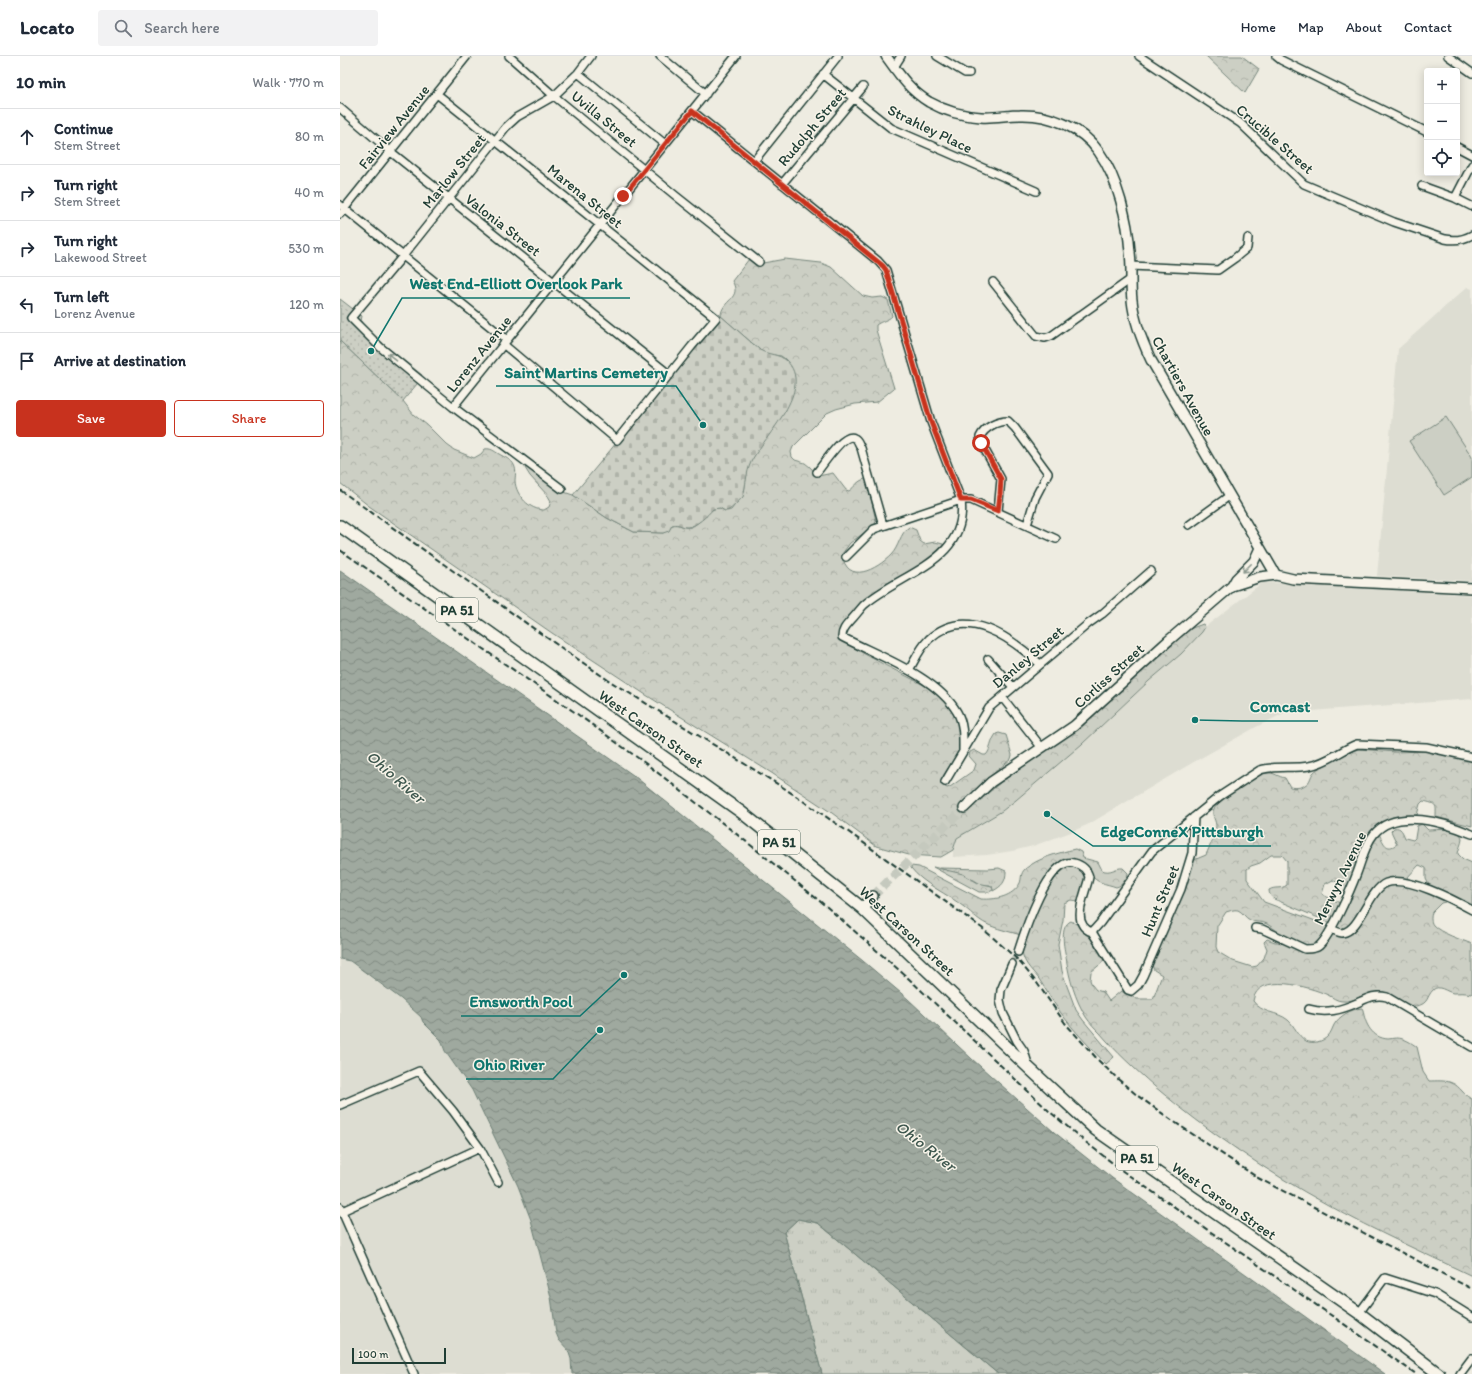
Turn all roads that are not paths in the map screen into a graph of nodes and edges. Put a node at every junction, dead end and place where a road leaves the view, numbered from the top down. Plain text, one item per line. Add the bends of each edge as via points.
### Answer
1 (467, 56) edge
2 (509, 56) edge
3 (591, 56) edge
4 (660, 56) edge
5 (736, 56) edge
6 (838, 56) edge
7 (886, 56) edge
8 (901, 56) edge
9 (937, 56) edge
10 (1139, 56) edge
11 (1276, 56) edge
12 (1448, 56) edge
13 (894, 67) junction
14 (578, 73) junction
15 (969, 73) dead end
16 (1472, 73) edge
17 (823, 74) junction
18 (863, 87) dead end
19 (437, 94) junction
20 (706, 94) junction
21 (554, 96) junction
22 (853, 98) junction
23 (340, 108) edge
24 (692, 111) junction
25 (1424, 131) edge
26 (495, 141) junction
27 (665, 144) junction
28 (1460, 149) edge
29 (391, 152) junction
30 (1472, 155) edge
31 (754, 161) junction
32 (1472, 165) edge
33 (645, 170) junction
34 (782, 184) junction
35 (1422, 186) dead end
36 (1036, 191) dead end
37 (449, 198) junction
38 (1455, 198) junction
39 (1471, 206) edge
40 (341, 209) edge
41 (600, 225) junction
42 (1472, 235) edge
43 (1248, 238) dead end
44 (403, 256) junction
45 (759, 262) dead end
46 (1131, 266) junction
47 (1131, 279) junction
48 (554, 282) junction
49 (993, 282) dead end
50 (505, 342) junction
51 (670, 375) junction
52 (453, 407) junction
53 (817, 472) dead end
54 (562, 489) dead end
55 (1229, 496) junction
56 (961, 500) junction
57 (998, 511) junction
58 (883, 525) junction
59 (1027, 525) junction
60 (1189, 525) dead end
61 (340, 526) edge
62 (1056, 539) dead end
63 (1260, 548) junction
64 (846, 557) dead end
65 (1151, 572) dead end
66 (1276, 575) junction
67 (1232, 586) junction
68 (1472, 588) edge
69 (988, 659) dead end
70 (1040, 664) junction
71 (909, 670) junction
72 (1013, 687) junction
73 (1002, 697) junction
74 (1042, 748) junction
75 (963, 751) junction
76 (1472, 757) edge
77 (945, 782) dead end
78 (964, 808) tunnel mouth
79 (1194, 817) junction
80 (1472, 834) edge
81 (873, 896) tunnel mouth
82 (862, 908) junction
83 (1472, 910) edge
84 (1255, 928) dead end
85 (1331, 929) junction
86 (1092, 932) junction
87 (1018, 952) tunnel mouth
88 (1012, 964) tunnel mouth
89 (1309, 1008) dead end
90 (1472, 1047) edge
91 (1030, 1069) junction
92 (340, 1105) edge
93 (480, 1148) junction
94 (498, 1182) dead end
95 (341, 1210) edge
96 (1360, 1313) junction
97 (1472, 1317) edge
98 (1472, 1358) edge
99 (414, 1374) edge
100 (1439, 1374) edge
101 (1460, 1374) edge

1 - 19 street, Fairview Avenue
2 - 21 street, Uvilla Street
3 - 14 street, Marlow Street
4 - 20 street
5 - 20 street, Lorenz Avenue
6 - 17 street
7 - 13 street, Chartiers Avenue
8 - 13 street
9 - 15 street
10 - 42 street, Crucible Street via 1240,124 1304,184 1394,222 1445,239 1452,241
11 - 25 street
12 - 16 street
13 - 46 street, Chartiers Avenue via 914,91 941,108 982,118 1036,115 1063,123 1083,136 1100,152 1117,189 1128,232
14 - 21 street, Marlow Street
14 - 27 street
17 - 22 street, Strahley Place
17 - 31 street
18 - 22 street, Rudolph Street
19 - 26 street, Marena Street
19 - 29 street, Fairview Avenue
20 - 24 street, Lorenz Avenue
21 - 26 street, Marlow Street via 517,117
21 - 33 street, Uvilla Street
22 - 34 street, Rudolph Street
22 - 36 street, Strahley Place via 891,128
23 - 29 street, Valonia Street
24 - 27 street, Lorenz Avenue
24 - 31 street
26 - 37 street, Marlow Street
26 - 41 street, Marena Street
27 - 33 street, Lorenz Avenue
28 - 30 street
29 - 37 street, Valonia Street
29 - 40 street, Fairview Avenue
31 - 34 street
32 - 38 street
33 - 41 street, Lorenz Avenue
33 - 45 street, Uvilla Street
34 - 56 street via 886,270 931,422
35 - 38 street
37 - 44 street, Marlow Street
37 - 48 street, Valonia Street
38 - 39 street
40 - 44 street
41 - 48 street, Lorenz Avenue
41 - 51 street, Marena Street via 716,318
43 - 46 street via 1247,248 1218,270
44 - 50 street
52 -> 44 street, Marlow Street via 380,346 351,318
46 - 47 street, Chartiers Avenue
47 - 49 street via 1045,338 1036,336
47 - 55 street, Chartiers Avenue via 1132,300 1143,344
48 - 50 street, Lorenz Avenue
48 - 51 street, Valonia Street
50 - 51 street via 617,440
50 - 52 street, Lorenz Avenue
52 - 54 street
53 - 58 street via 842,441 854,437 861,448
55 - 60 street
55 - 63 street, Chartiers Avenue
56 - 57 street via 971,500
56 - 58 street
56 - 71 street via 960,526 944,552 864,605 842,631 842,637
57 - 59 street
57 - 59 street via 1001,479 980,438 991,426 1000,421 1008,421 1048,473 1035,498
58 - 64 street via 874,529
59 - 62 street
61 - 82 main road, West Carson Street / PA 51 via 741,812
63 - 66 street, Chartiers Avenue
63 -> 67 street via 1254,561 1236,578
65 - 70 street, Danley Street
66 - 67 street, Corliss Street
66 - 68 street via 1293,579
67 - 74 street, Corliss Street via 1074,726
69 - 72 street
70 - 71 street via 1022,648 989,630 971,624 958,624 946,628 928,640
70 - 72 street, Danley Street
71 - 75 street via 943,695 957,712 963,730
72 - 73 street, Danley Street
73 - 74 street
73 - 75 street, Danley Street via 989,708
74 - 78 street, Corliss Street via 991,782
75 - 77 street, Danley Street
76 - 79 street via 1426,747 1357,744 1310,766 1260,770 1245,778
79 - 86 street via 1152,851
79 - 86 street, Hunt Street via 1192,853 1181,889 1134,990 1128,990
80 - 85 street, Merwyn Avenue via 1436,822 1420,820 1398,820 1380,828 1365,850
81 - 82 street
82 - 91 main road, West Carson Street / PA 51
83 - 85 street via 1438,892 1394,882 1377,890 1357,922 1348,931 1341,933
84 - 85 street, Merwyn Avenue via 1305,949 1319,947
86 - 87 street via 1080,921 1080,908 1089,877 1088,872 1077,864 1066,862 1052,873 1043,889
88 - 91 street via 1001,990 1000,1000 1003,1012 1024,1051
89 - 90 street via 1318,1011 1340,1010 1372,996 1381,995
91 - 96 main road, West Carson Street / PA 51 via 1096,1130
92 - 93 street via 419,1071
93 - 94 street
93 - 95 street
95 - 99 street
96 - 97 street via 1385,1278 1435,1294
96 - 100 main road, West Carson Street / PA 51
98 - 101 street

